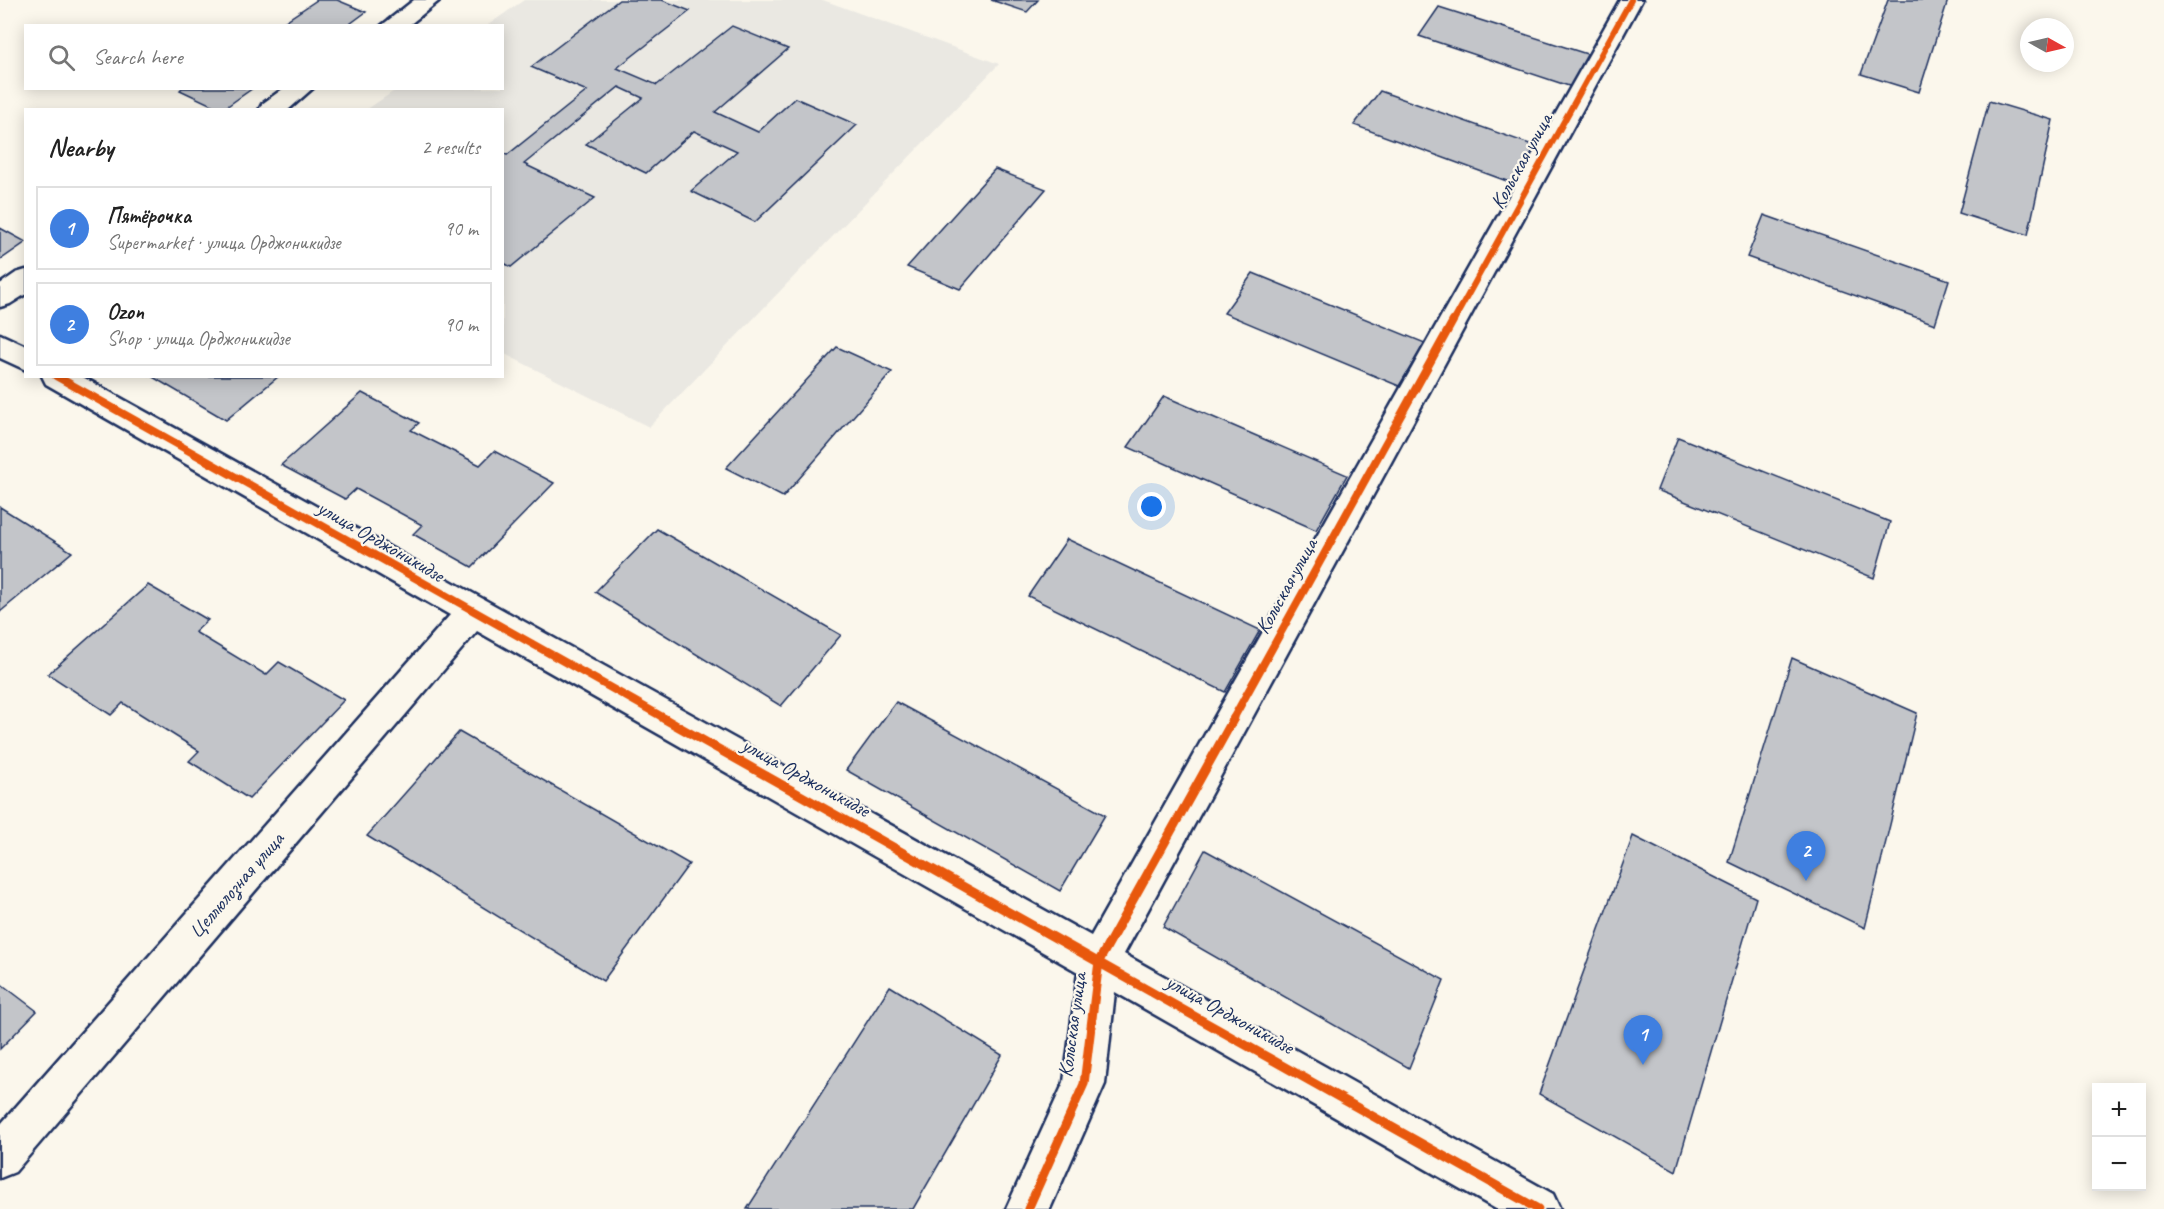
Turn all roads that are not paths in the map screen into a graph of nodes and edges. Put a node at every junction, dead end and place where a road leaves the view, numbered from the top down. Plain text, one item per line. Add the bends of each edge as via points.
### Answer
1 (429, 0) edge
2 (1631, 0) edge
3 (395, 24) edge
4 (298, 90) edge
5 (274, 108) edge
6 (24, 281) edge
7 (0, 297) edge
8 (0, 345) edge
9 (24, 358) edge
10 (60, 378) edge
11 (472, 613) junction
12 (1099, 961) junction
13 (0, 1157) edge
14 (1028, 1209) edge
15 (1538, 1209) edge

1 - 3 street
2 - 12 street, Кольская улица
4 - 5 street
6 - 7 street
8 - 9 street
10 - 11 street, улица Орджоникидзе
11 - 12 street, улица Орджоникидзе
11 - 13 street, Целлюлозная улица
12 - 14 street, Кольская улица via 1084,1084
12 - 15 street, улица Орджоникидзе

